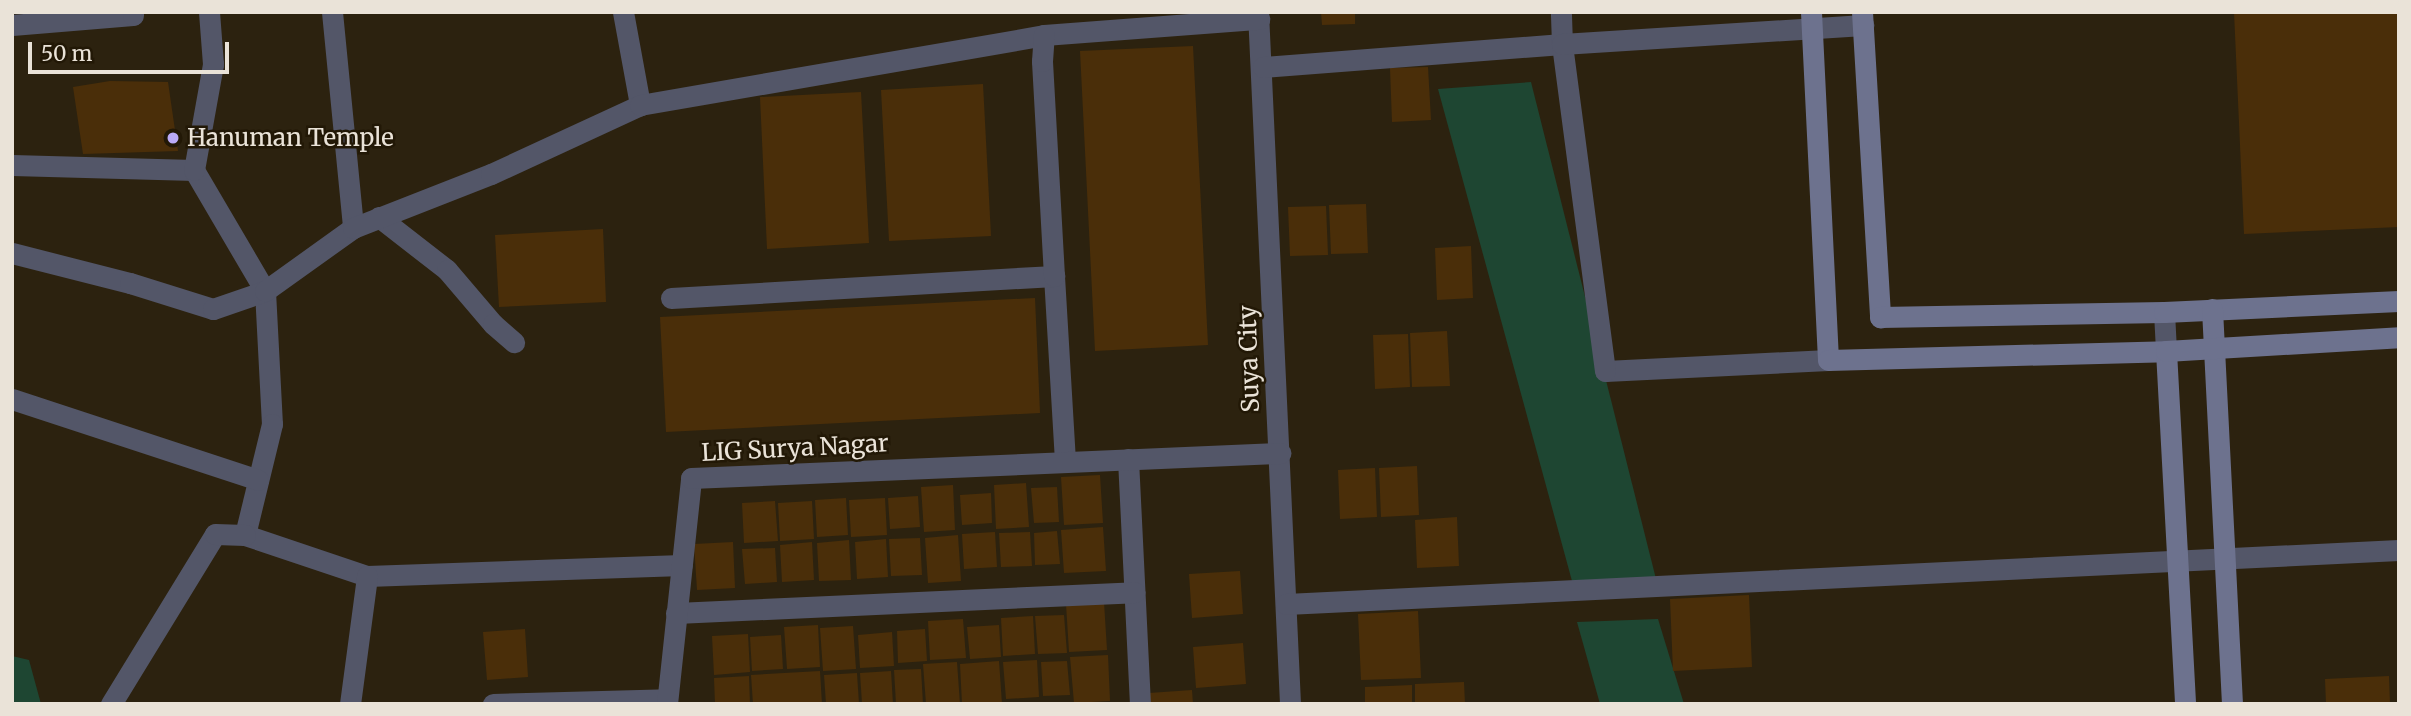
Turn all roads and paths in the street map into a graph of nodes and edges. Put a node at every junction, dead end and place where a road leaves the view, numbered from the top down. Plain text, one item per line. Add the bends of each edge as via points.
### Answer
1 (133, 12) edge
2 (209, 12) edge
3 (332, 12) edge
4 (623, 12) edge
5 (1560, 12) edge
6 (1259, 16) edge
7 (1862, 18) edge
8 (1811, 20) edge
9 (12, 25) edge
10 (1044, 35) junction
11 (1562, 44) junction
12 (1263, 67) junction
13 (640, 105) junction
14 (12, 165) edge
15 (194, 170) junction
16 (379, 218) junction
17 (353, 228) junction
18 (12, 253) edge
19 (1054, 276) junction
20 (265, 291) junction
21 (671, 298) dead end
22 (2399, 301) edge
23 (2212, 309) junction
24 (2164, 312) junction
25 (2399, 337) edge
26 (514, 342) dead end
27 (2214, 348) junction
28 (2166, 351) junction
29 (1828, 360) junction
30 (12, 399) edge
31 (1280, 453) junction
32 (1128, 459) junction
33 (1065, 462) junction
34 (258, 480) junction
35 (245, 535) junction
36 (2399, 550) edge
37 (2225, 559) junction
38 (2178, 562) junction
39 (682, 565) junction
40 (367, 576) junction
41 (1135, 592) junction
42 (1286, 604) junction
43 (676, 613) junction
44 (667, 701) edge
45 (111, 704) edge
46 (350, 704) edge
47 (493, 704) edge
48 (1140, 704) edge
49 (1290, 704) edge
50 (2185, 704) edge
51 (2232, 704) edge

1 - 9 street
2 - 15 street via 213,64
3 - 17 street
4 - 13 street
5 - 11 street
6 - 10 street
6 - 12 street, Suya City
7 - 8 street
7 - 24 street via 1880,317
8 - 11 street
8 - 29 street
10 - 13 street
10 - 19 street
11 - 12 street
11 - 29 street via 1605,371
12 - 31 street, Suya City
13 - 16 street via 491,174
14 - 15 street
15 - 20 street
16 - 17 street
16 - 26 street via 447,270
17 - 20 street
18 - 20 street via 213,309
19 - 21 street
19 - 33 street
20 - 34 street via 272,424
22 - 23 street
23 - 24 street
23 - 27 street
24 - 28 street
25 - 27 street
27 - 28 street
27 - 37 street
28 - 29 street
28 - 38 street
30 - 34 street
31 - 32 street, LIG Surya Nagar
31 - 42 street, Suya City
32 - 33 street, LIG Surya Nagar
32 - 41 street
33 - 39 street, LIG Surya Nagar via 691,478
34 - 35 street
35 - 40 street
35 - 45 street via 215,534
36 - 37 street
37 - 38 street
37 - 51 street
38 - 42 street
38 - 50 street
39 - 40 street
39 - 43 street, LIG Surya Nagar
40 - 46 street
41 - 43 street
41 - 48 street
42 - 49 street, Suya City
43 - 44 street, LIG Surya Nagar
44 - 47 street

